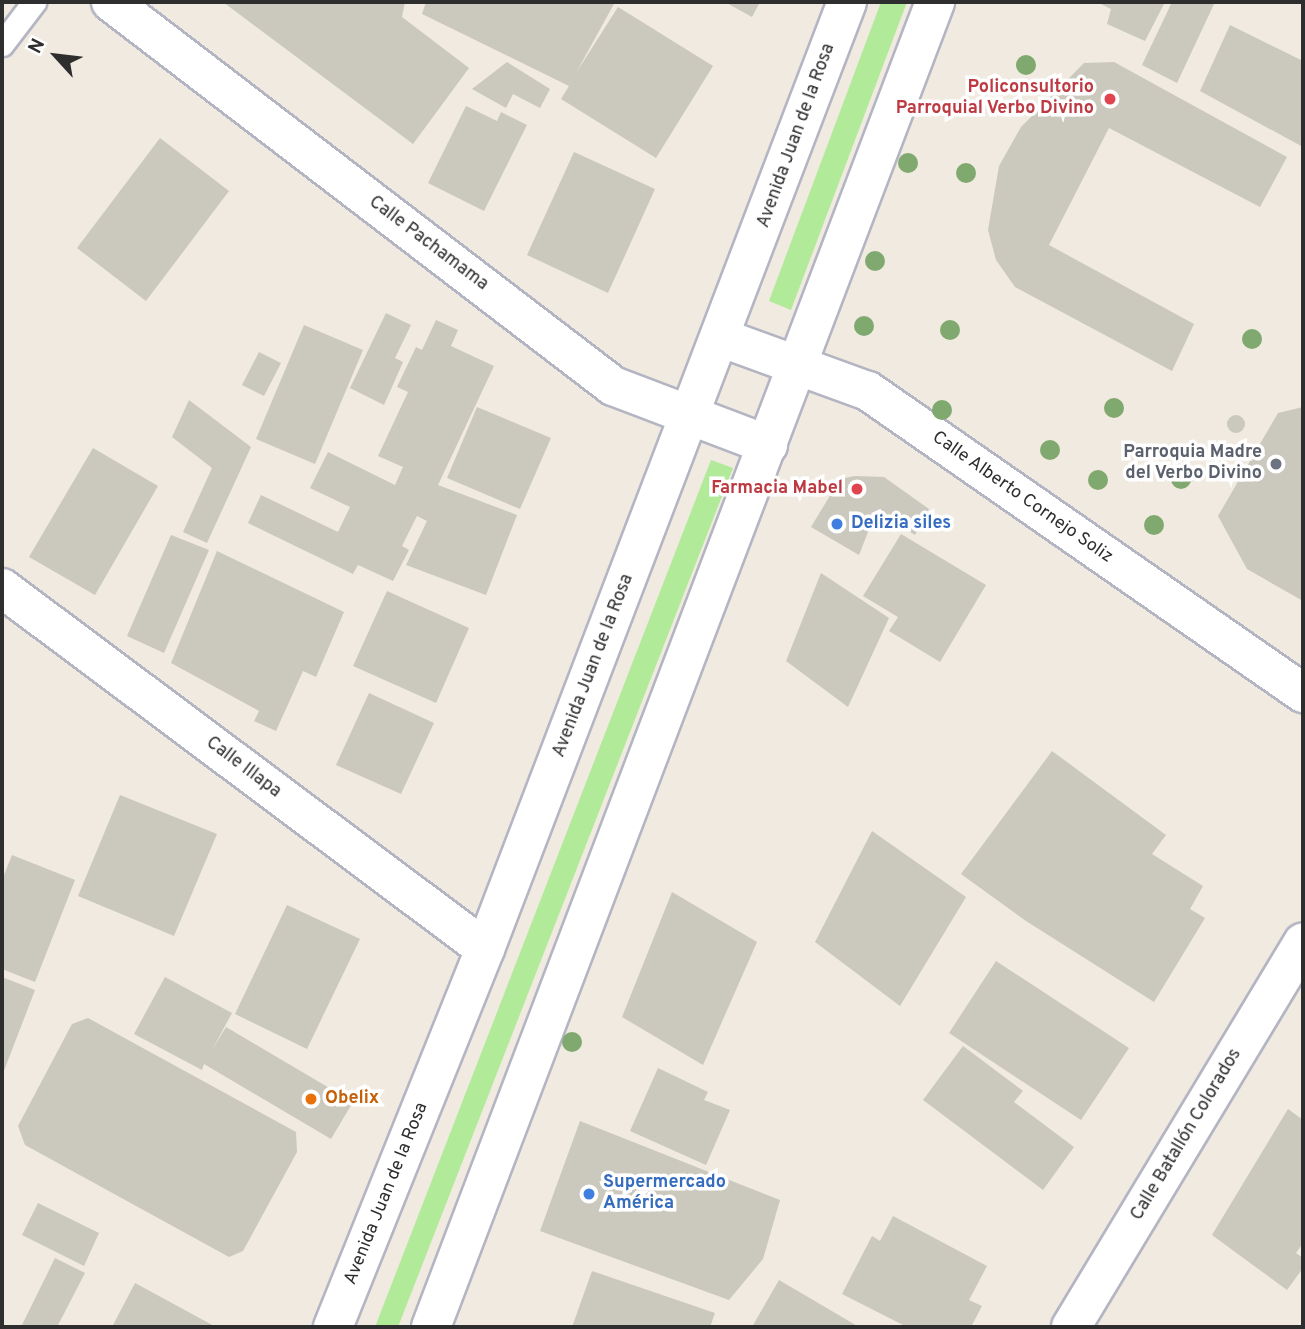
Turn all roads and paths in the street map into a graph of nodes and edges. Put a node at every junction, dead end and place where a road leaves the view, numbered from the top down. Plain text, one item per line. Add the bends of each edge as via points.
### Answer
1 (34, 2) edge
2 (111, 2) edge
3 (847, 2) edge
4 (935, 2) edge
5 (2, 44) edge
6 (722, 338) junction
7 (799, 365) junction
8 (691, 416) junction
9 (768, 445) junction
10 (2, 588) edge
11 (1303, 693) edge
12 (1303, 943) edge
13 (485, 949) junction
14 (333, 1327) edge
15 (431, 1327) edge
16 (1071, 1327) edge

1 - 5 lane
2 - 8 main road, Calle Pachamama via 613,386
3 - 6 main road, Avenida Juan de la Rosa
4 - 7 main road
6 - 7 main road, Calle Alberto Cornejo Soliz
6 - 8 main road, Avenida Juan de la Rosa
7 - 9 main road
7 - 11 main road, Calle Alberto Cornejo Soliz via 868,391
8 - 9 main road, Calle Pachamama
8 - 13 main road, Avenida Juan de la Rosa
9 - 15 main road
10 - 13 main road, Calle Illapa
12 - 16 main road, Calle Batallón Colorados
13 - 14 main road, Avenida Juan de la Rosa

